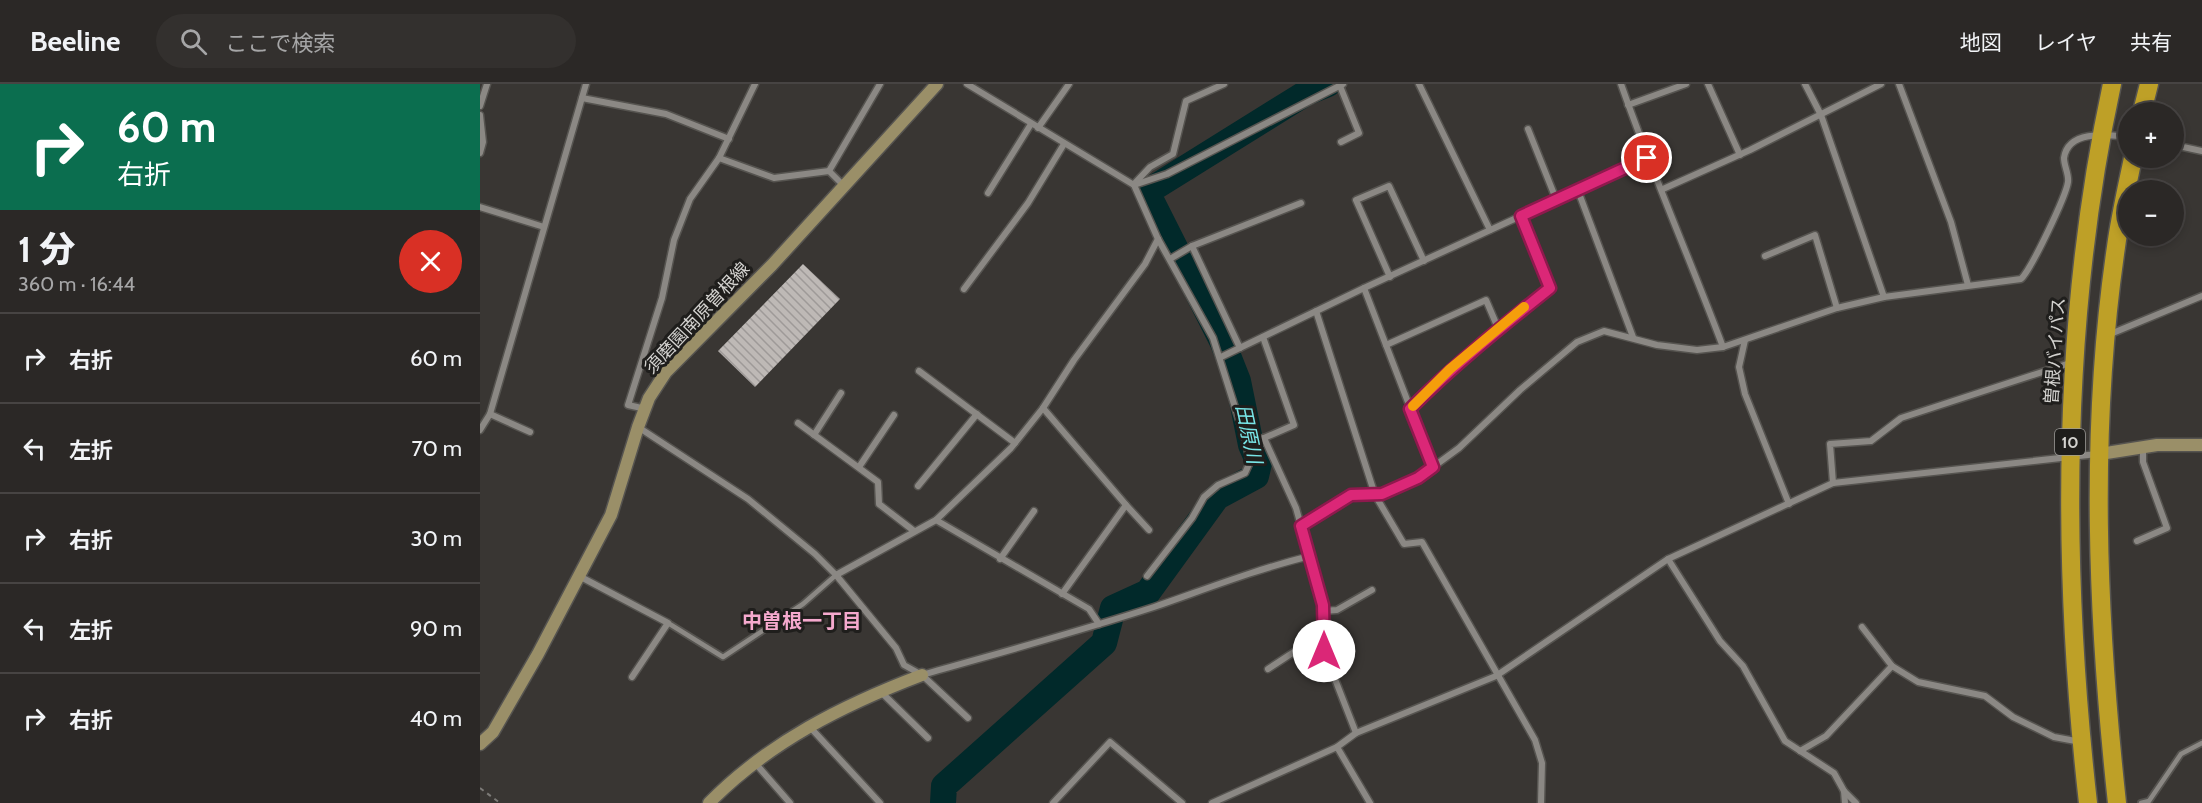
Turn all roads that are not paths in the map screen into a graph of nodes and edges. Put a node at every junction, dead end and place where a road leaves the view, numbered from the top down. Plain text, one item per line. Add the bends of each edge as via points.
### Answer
1 (487, 84) edge
2 (586, 84) edge
3 (755, 84) edge
4 (880, 84) edge
5 (937, 84) edge
6 (967, 84) edge
7 (1069, 84) edge
8 (1224, 84) edge
9 (1419, 84) edge
10 (1621, 84) edge
11 (1686, 84) edge
12 (1708, 84) edge
13 (1805, 84) edge
14 (1881, 84) edge
15 (1899, 84) edge
16 (2112, 84) edge
17 (2149, 84) edge
18 (1342, 85) edge
19 (582, 98) junction
20 (2144, 102) edge
21 (1628, 105) junction
22 (480, 106) edge
23 (480, 115) edge
24 (1821, 115) junction
25 (1035, 126) junction
26 (1528, 129) dead end
27 (2101, 134) junction
28 (2118, 136) edge
29 (729, 138) junction
30 (1341, 142) dead end
31 (1064, 144) junction
32 (2184, 147) edge
33 (2202, 151) edge
34 (480, 153) edge
35 (1740, 155) junction
36 (719, 158) junction
37 (1647, 158) junction
38 (2131, 168) edge
39 (829, 171) junction
40 (1134, 185) junction
41 (845, 187) junction
42 (1577, 189) junction
43 (1663, 189) junction
44 (988, 193) dead end
45 (1556, 199) junction
46 (1301, 203) dead end
47 (480, 207) edge
48 (1521, 216) junction
49 (544, 227) junction
50 (1490, 230) junction
51 (1158, 239) junction
52 (1192, 246) junction
53 (1765, 256) dead end
54 (1170, 259) junction
55 (1424, 261) junction
56 (1390, 277) junction
57 (1968, 285) junction
58 (1364, 288) junction
59 (964, 289) dead end
60 (2202, 296) edge
61 (1884, 297) junction
62 (1837, 308) junction
63 (1316, 311) junction
64 (1497, 328) junction
65 (2106, 336) junction
66 (1263, 337) junction
67 (1633, 337) junction
68 (1745, 340) junction
69 (1386, 345) junction
70 (1723, 347) junction
71 (1240, 348) junction
72 (1221, 357) junction
73 (2074, 362) junction
74 (919, 371) dead end
75 (841, 393) dead end
76 (1043, 408) junction
77 (646, 409) junction
78 (1410, 409) junction
79 (490, 414) junction
80 (977, 414) junction
81 (894, 415) dead end
82 (798, 423) dead end
83 (638, 427) junction
84 (480, 430) edge
85 (530, 432) dead end
86 (814, 435) junction
87 (1264, 438) junction
88 (1246, 442) junction
89 (1015, 443) junction
90 (2202, 445) edge
91 (2143, 447) junction
92 (2100, 454) junction
93 (2069, 459) junction
94 (858, 467) junction
95 (1433, 467) junction
96 (1833, 483) junction
97 (918, 486) dead end
98 (1375, 495) junction
99 (1789, 504) junction
100 (1126, 505) junction
101 (1034, 511) dead end
102 (936, 520) junction
103 (1301, 526) junction
104 (1149, 530) dead end
105 (914, 531) junction
106 (2137, 541) dead end
107 (1310, 556) junction
108 (1000, 559) junction
109 (1668, 559) junction
110 (836, 575) junction
111 (579, 576) junction
112 (1147, 576) dead end
113 (1372, 590) dead end
114 (1062, 594) junction
115 (1323, 611) junction
116 (668, 623) junction
117 (1099, 624) junction
118 (1862, 627) dead end
119 (1323, 633) junction
120 (1892, 666) junction
121 (1268, 669) dead end
122 (922, 675) junction
123 (1496, 676) junction
124 (632, 677) dead end
125 (880, 690) junction
126 (968, 718) dead end
127 (809, 726) junction
128 (1356, 733) junction
129 (928, 738) dead end
130 (2081, 742) junction
131 (2202, 742) edge
132 (480, 744) edge
133 (1337, 747) junction
134 (1800, 751) junction
135 (756, 764) junction
136 (1845, 791) junction
137 (709, 803) edge
138 (790, 803) edge
139 (880, 803) edge
140 (1053, 803) edge
141 (1182, 803) edge
142 (1212, 803) edge
143 (1370, 803) edge
144 (1541, 803) edge
145 (1845, 803) edge
146 (1856, 803) edge
147 (2088, 803) edge
148 (2117, 803) edge
149 (2141, 803) edge

1 - 22 street
2 - 19 street
3 - 29 street
4 - 39 street
5 - 41 main road, 須磨園南原曽根線
6 - 25 street
7 - 25 street
8 - 40 street via 1186,101 1173,154 1150,167
9 - 50 street
10 - 21 street
11 - 21 street
12 - 35 street
13 - 24 street
14 - 24 street
15 - 57 street via 1952,222
16 - 27 highway, 曽根バイパス / 10
17 - 20 highway
18 - 30 street via 1359,133
18 - 40 street via 1167,174
19 - 29 street via 666,114
19 - 49 street
21 - 37 street
23 - 34 street
24 - 35 street
24 - 61 street
25 - 31 street
25 - 44 street
26 - 45 street
27 - 28 street
27 - 57 street via 2078,139 2064,157 2068,181 2026,274 2021,279
27 - 73 highway, 曽根バイパス / 10
29 - 36 street
31 - 40 street
31 - 59 street via 1028,203
32 - 33 street
35 - 43 street
36 - 39 street via 774,178
36 - 77 street via 690,199 674,240 662,298 628,405
37 - 42 street
37 - 43 street
38 - 65 highway, 10 via 2116,246
39 - 41 street
40 - 51 street
41 - 77 main road, 須磨園南原曽根線 via 666,372
42 - 45 street
42 - 67 street
43 - 70 street
45 - 48 street
46 - 52 street
47 - 49 street
48 - 50 street
48 - 64 street via 1550,288
49 - 79 street
50 - 55 street
51 - 54 street
51 - 76 street via 1145,264
52 - 54 street
52 - 71 street
53 - 62 street via 1815,235
54 - 72 street
55 - 56 street
55 - 56 street via 1389,186 1356,200
56 - 58 street
57 - 61 street
58 - 63 street
58 - 69 street
60 - 65 street
61 - 62 street
62 - 68 street
63 - 66 street
63 - 98 street
64 - 69 street via 1486,300
64 - 78 street
65 - 92 highway, 10
66 - 71 street
66 - 87 street via 1294,425
67 - 70 street via 1657,345 1697,350
67 - 95 street via 1604,331 1577,342
68 - 70 street
68 - 99 street via 1739,367 1745,394
69 - 78 street
71 - 72 street
72 - 88 street
73 - 93 highway, 曽根バイパス / 10
73 - 96 street via 1901,418 1870,441 1830,444
74 - 80 street
75 - 86 street
76 - 89 street
76 - 100 street
77 - 83 main road, 須磨園南原曽根線
78 - 95 street
79 - 84 street
79 - 85 street
80 - 89 street
80 - 97 street
81 - 94 street
82 - 86 street
83 - 110 street via 748,499
83 - 111 main road, 須磨園南原曽根線 via 611,514
86 - 94 street
87 - 88 street
87 - 103 street
88 - 112 street via 1250,462 1245,473 1218,485 1204,497
89 - 102 street
90 - 91 main road
91 - 92 main road
91 - 106 street via 2143,462 2167,528
92 - 93 street
92 - 148 highway, 10 via 2100,575
93 - 96 street
93 - 130 highway, 曽根バイパス / 10 via 2073,650
94 - 105 street via 879,482 879,504
95 - 98 street via 1418,478
96 - 99 street
98 - 103 street via 1351,495
98 - 123 street via 1404,544 1422,542
99 - 109 street
100 - 104 street
100 - 114 street
101 - 108 street
102 - 105 street
102 - 108 street
103 - 107 street
105 - 110 street
107 - 115 street
107 - 117 street
108 - 114 street
109 - 123 street
109 - 134 street via 1720,641 1743,666 1785,741
110 - 116 lane via 803,604 723,657
110 - 122 street via 896,648 904,665
111 - 116 street
111 - 132 main road, 須磨園南原曽根線 via 493,732
113 - 115 street via 1337,610
114 - 117 street via 1089,609
115 - 119 street
116 - 124 street
117 - 122 street
118 - 120 street
119 - 121 street
119 - 128 street via 1324,651
120 - 130 street via 1918,682 1985,696 2013,717 2054,737
120 - 134 street via 1826,736
122 - 125 main road
122 - 126 street
123 - 128 street
123 - 144 street via 1534,740 1542,763
125 - 127 main road
125 - 129 street
127 - 135 main road
127 - 139 street
128 - 133 street
130 - 147 highway, 曽根バイパス / 10
131 - 149 lane via 2181,754 2149,801
133 - 142 street
133 - 143 street
134 - 136 street via 1834,773
135 - 137 main road
135 - 138 street
136 - 145 street
136 - 146 street
140 - 141 street via 1110,742

